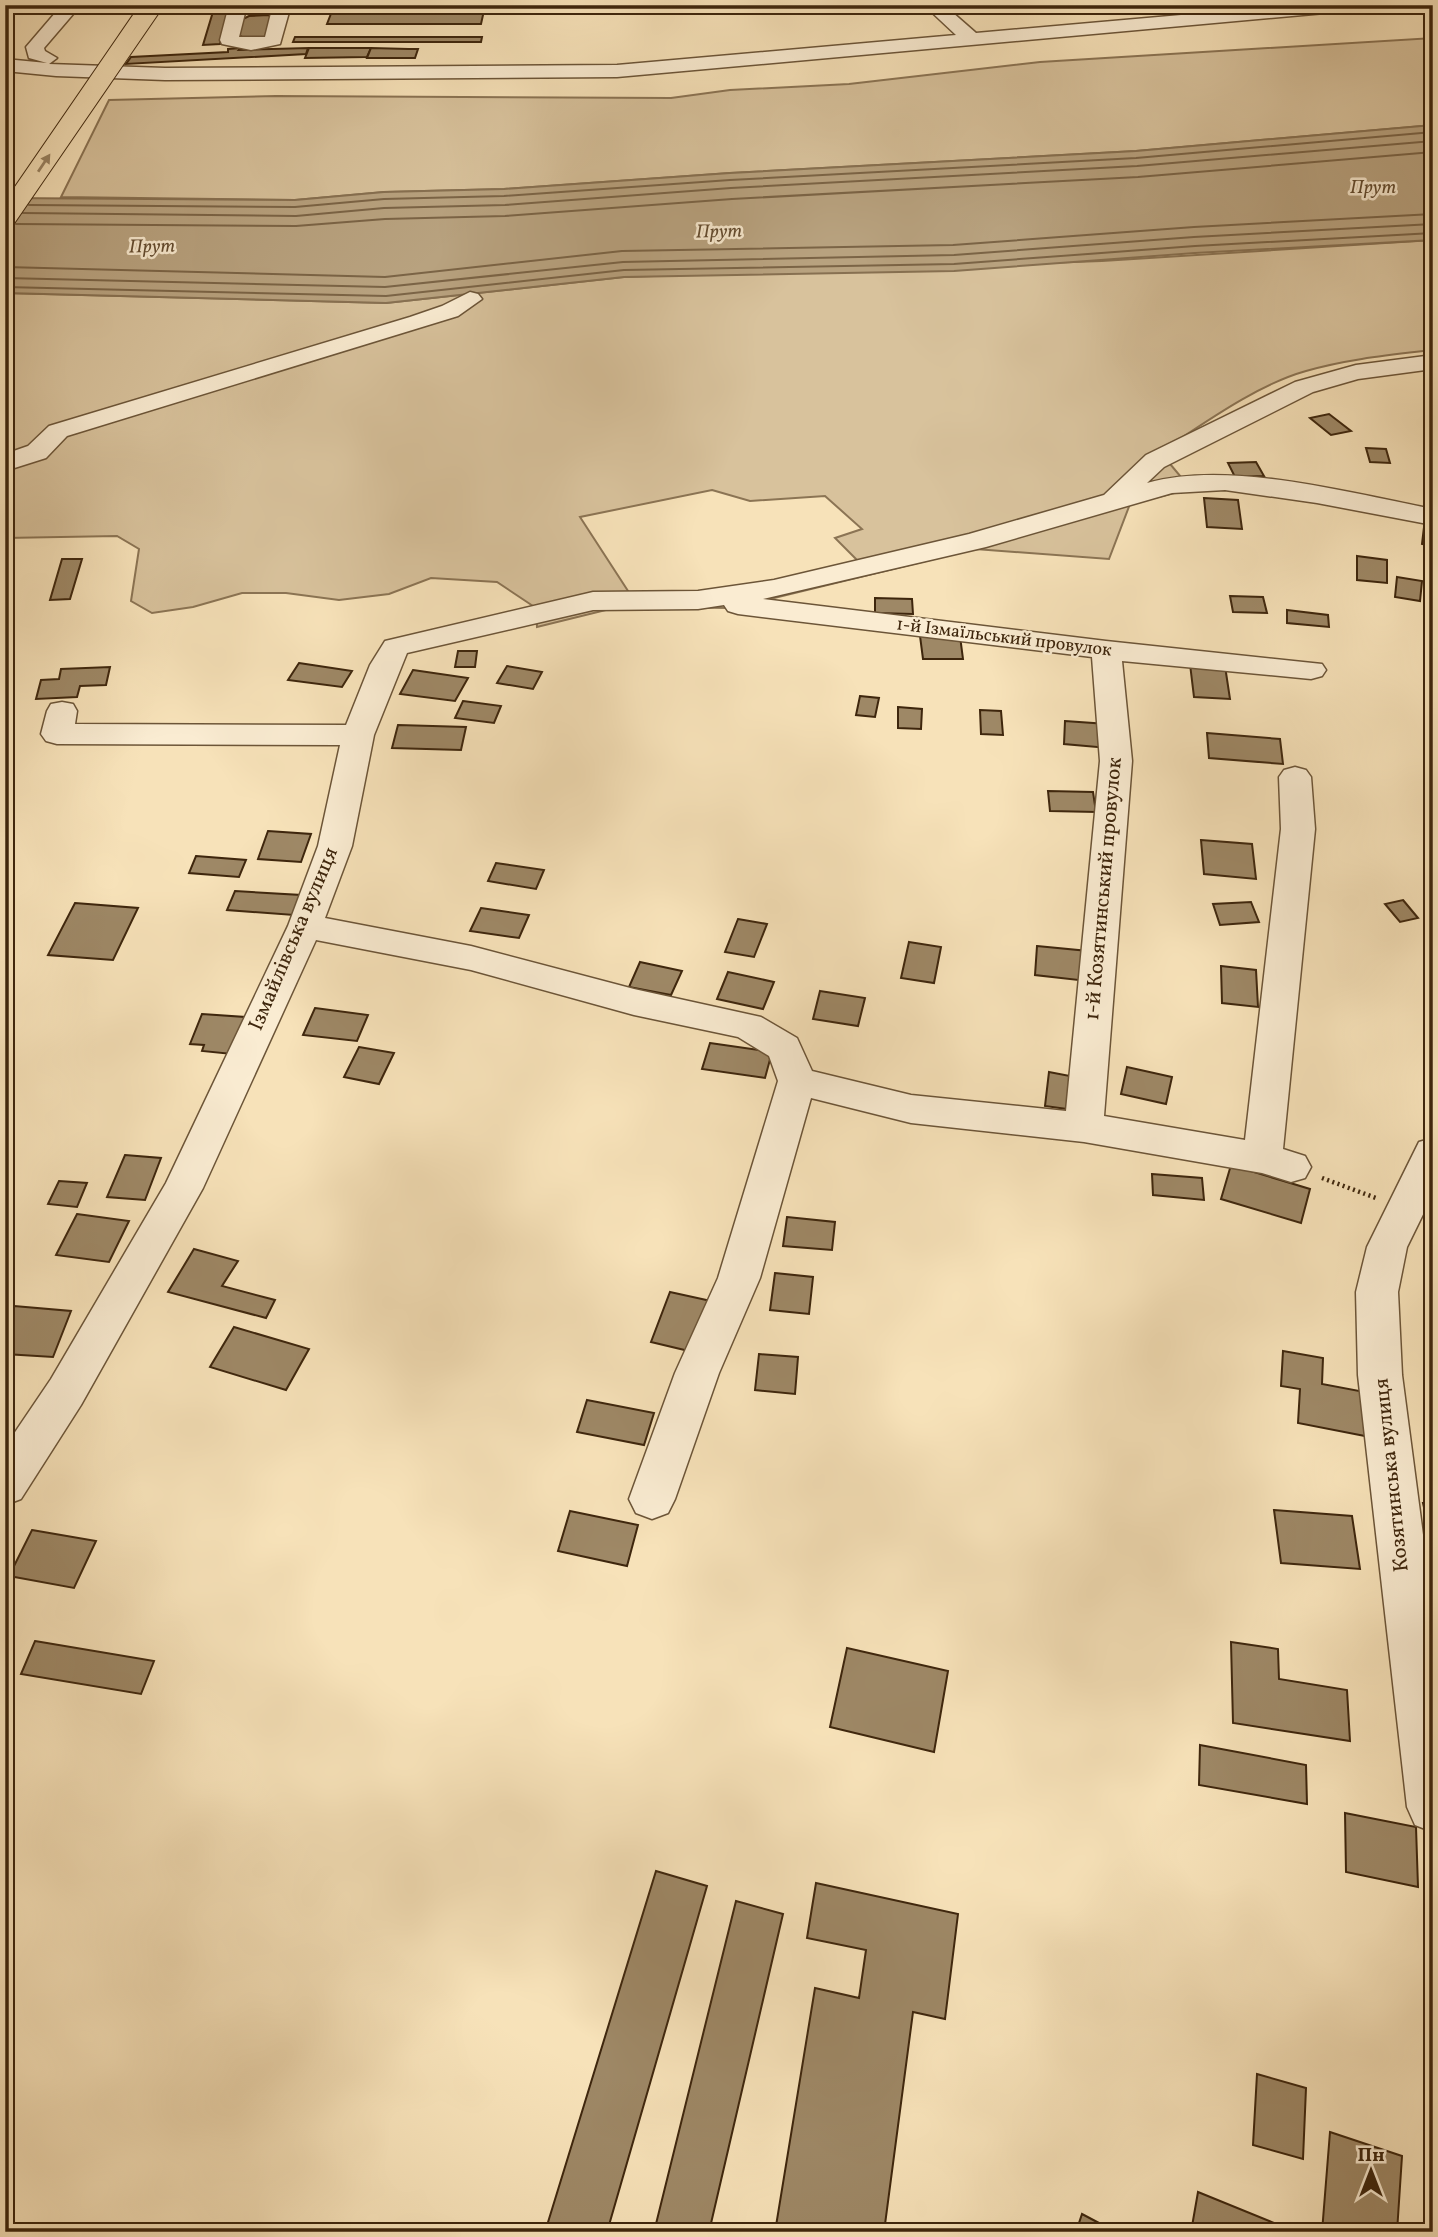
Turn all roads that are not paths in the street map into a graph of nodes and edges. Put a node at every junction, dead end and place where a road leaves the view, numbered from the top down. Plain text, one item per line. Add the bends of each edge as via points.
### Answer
1 (132, 5) edge
2 (152, 5) edge
3 (933, 5) edge
4 (1358, 5) edge
5 (71, 6) edge
6 (237, 9) edge
7 (281, 9) edge
8 (1106, 12) dead end
9 (1122, 27) junction
10 (971, 39) junction
11 (281, 43) junction
12 (215, 48) dead end
13 (142, 52) dead end
14 (44, 63) junction
15 (5, 65) edge
16 (5, 185) edge
17 (5, 219) edge
18 (470, 299) dead end
19 (1433, 362) edge
20 (5, 463) edge
21 (1112, 502) junction
22 (1433, 517) edge
23 (698, 600) junction
24 (1106, 650) junction
25 (1311, 670) dead end
26 (62, 711) dead end
27 (358, 735) junction
28 (1295, 777) dead end
29 (305, 926) junction
30 (797, 1081) junction
31 (1084, 1127) junction
32 (1433, 1153) edge
33 (5, 1485) edge
34 (652, 1499) dead end
35 (1433, 1807) edge

1 - 16 main road
17 -> 2 main road, bridge
3 - 10 street
4 - 9 street
5 - 14 street via 34,51
6 - 7 street
6 - 11 street via 229,40
7 - 11 street
8 - 9 street
9 - 10 street
10 - 14 street via 617,71 435,66 165,74
11 - 12 street
13 - 14 street
14 - 15 street
18 - 20 street via 450,311 58,431 37,452
19 - 21 street via 1356,372 1304,387 1155,461
21 - 22 street via 1170,485 1225,482
21 - 23 street via 976,541 788,586
23 - 24 street, 1-й Ізмаїльський провулок
23 - 27 street, Ізмайлівська вулиця via 593,601 396,647
24 - 25 street, 1-й Ізмаїльський провулок
24 - 31 street, 1-й Козятинський провулок via 1116,761
26 - 27 street via 57,734
27 - 29 street, Ізмайлівська вулиця via 335,846
28 - 31 street via 1298,829 1277,1163
29 - 30 street via 471,958 634,1002 748,1026 784,1048
29 - 33 street, Ізмайлівська вулиця via 183,1188 66,1392
30 - 31 street via 911,1108
30 - 34 street via 739,1278 697,1373
32 - 35 street, Козятинська вулиця via 1387,1247 1377,1292 1382,1388

